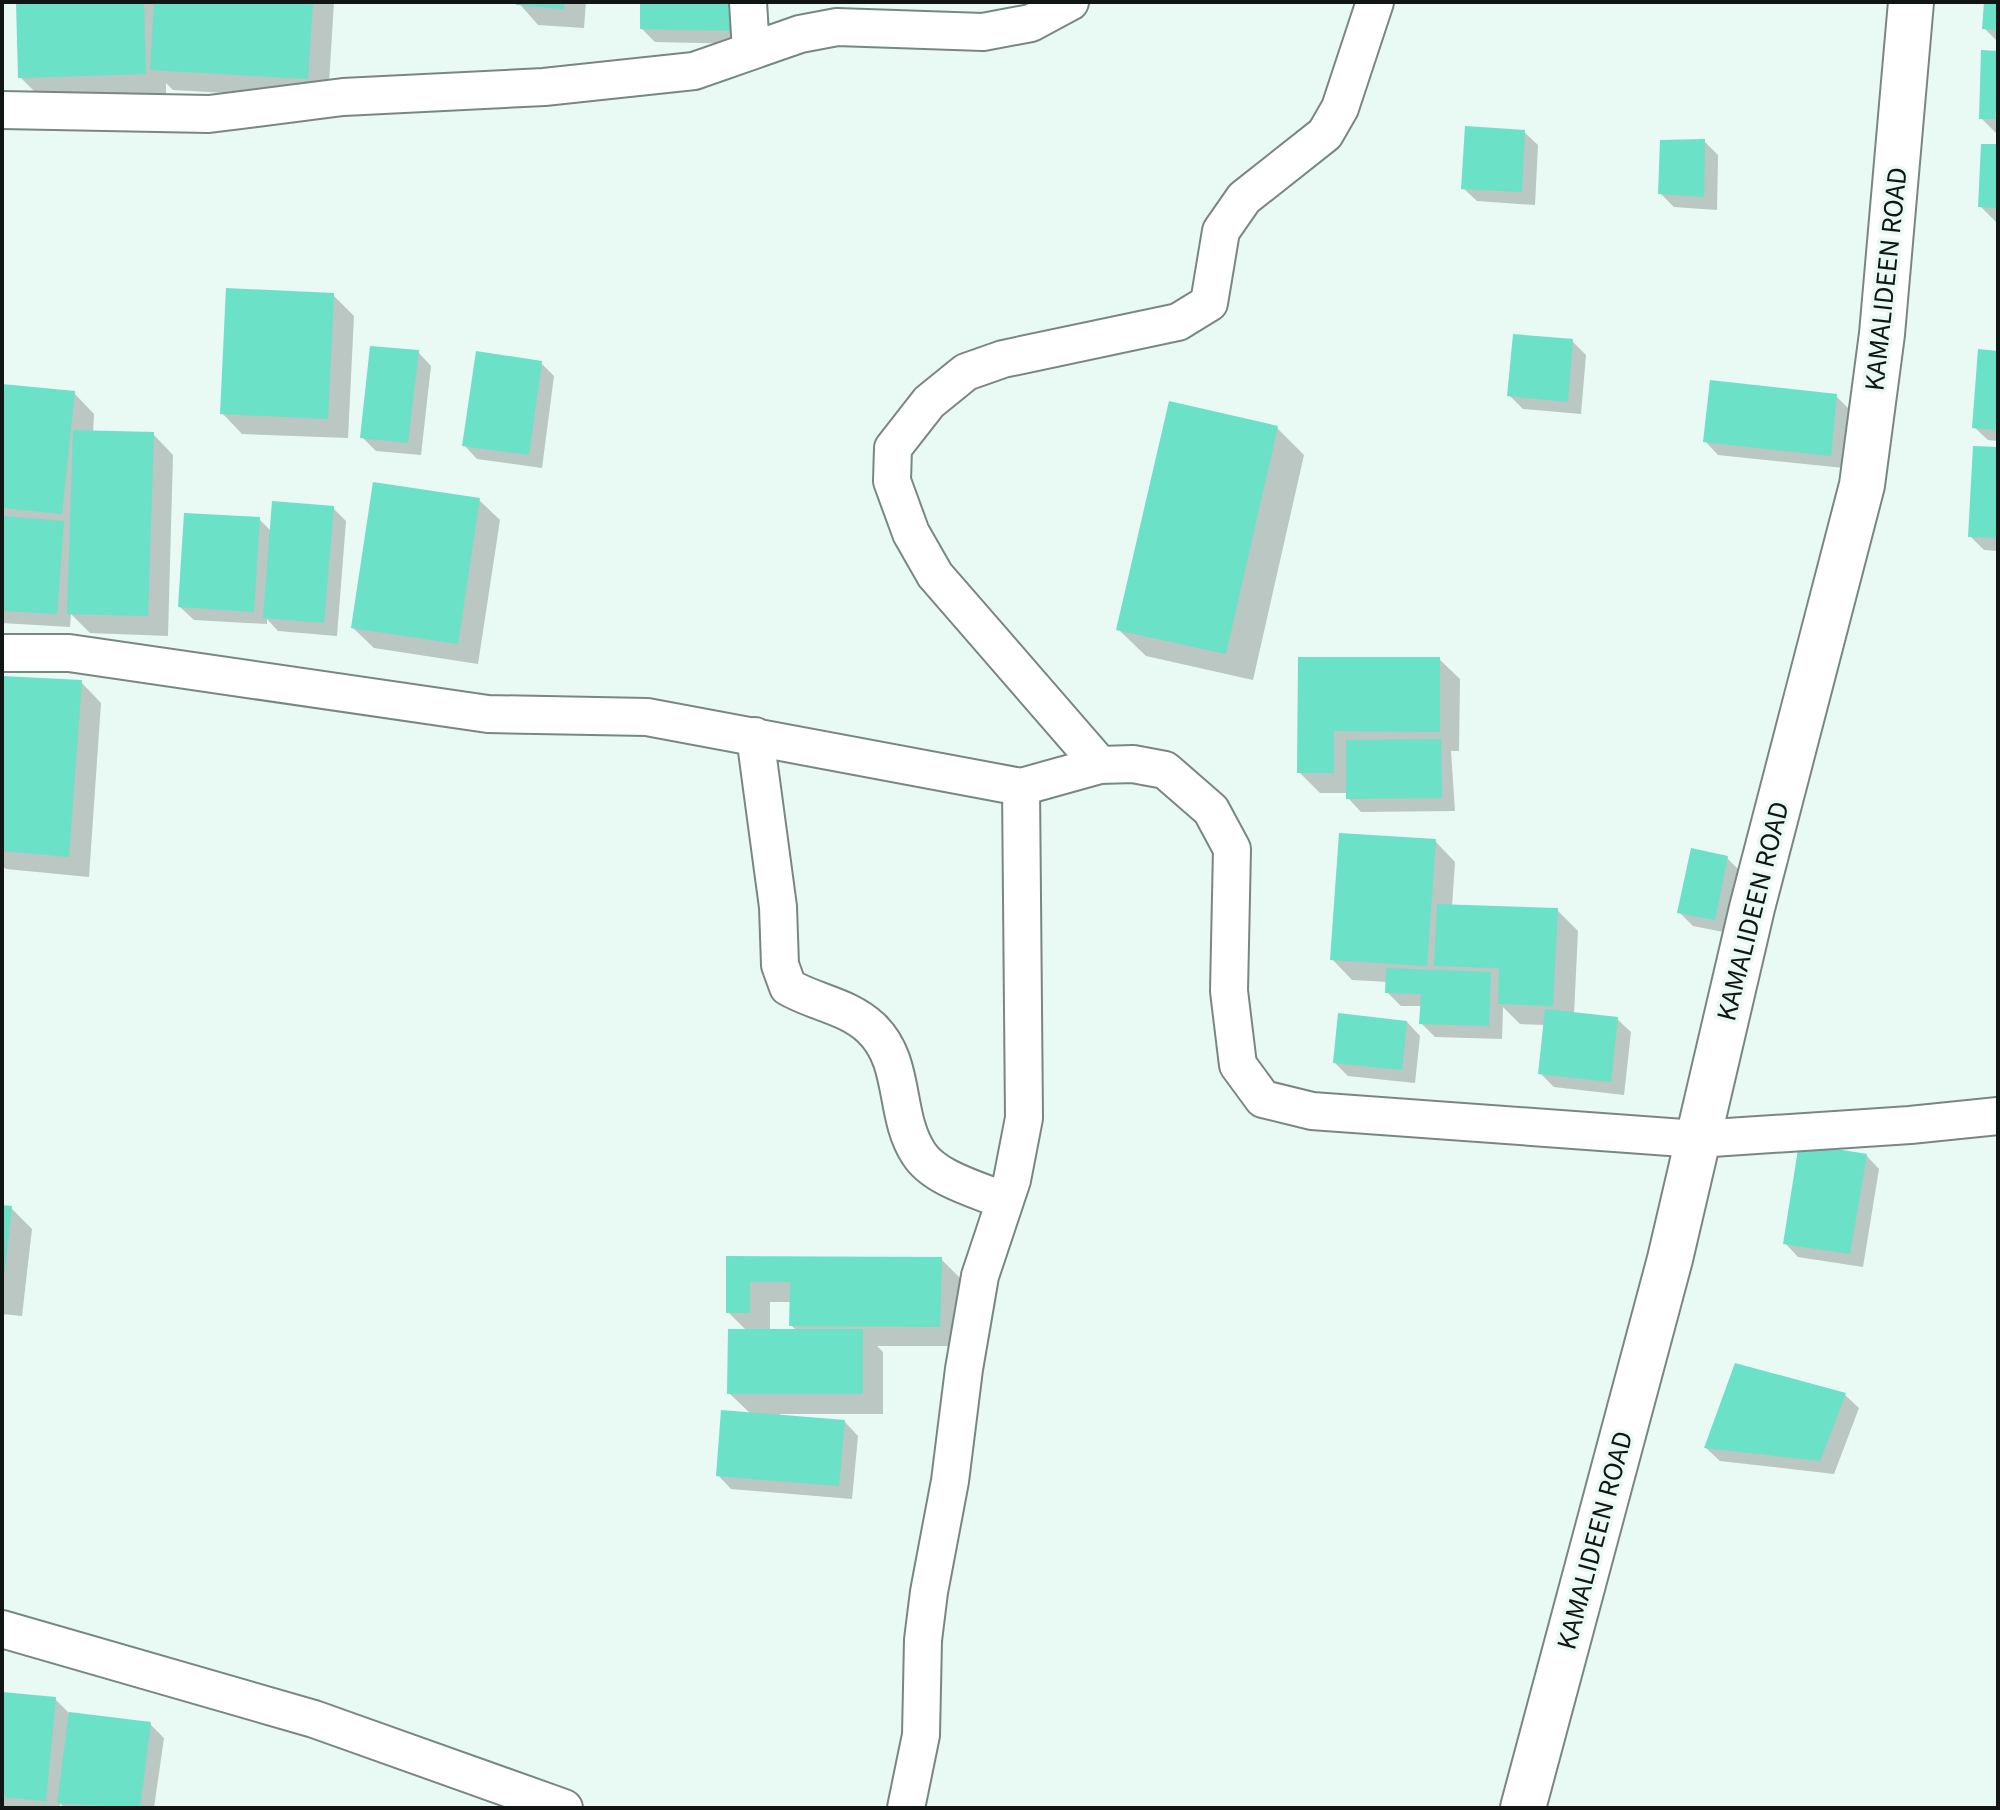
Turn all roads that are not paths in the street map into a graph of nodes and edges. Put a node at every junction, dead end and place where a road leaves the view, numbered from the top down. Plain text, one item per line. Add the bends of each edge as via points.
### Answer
1 (748, 2) edge
2 (1070, 2) edge
3 (1375, 2) edge
4 (1911, 2) edge
5 (751, 51) junction
6 (2, 110) edge
7 (2, 653) edge
8 (755, 736) junction
9 (1100, 765) junction
10 (1021, 787) junction
11 (1998, 1091) edge
12 (1998, 1116) edge
13 (1946, 1119) junction
14 (1697, 1139) junction
15 (1005, 1201) junction
16 (2, 1629) edge
17 (564, 1808) edge
18 (906, 1808) edge
19 (1523, 1808) edge

1 - 5 street
2 - 5 street via 1031,23 983,32 837,27
3 - 9 street via 1340,108 1325,134 1244,198 1221,231 1209,303 1178,322 1003,359 966,372 929,402 893,448 892,481 911,533 935,575
4 - 14 street, KAMALIDEEN ROAD via 1882,334 1862,485
5 - 6 street via 694,71 544,87 343,97 209,114
7 - 8 street via 69,653 488,714 647,717
8 - 10 street
8 - 15 street via 778,907 780,965 788,987 851,1012 872,1029 892,1054 907,1126 919,1155 941,1173
9 - 10 street
9 - 14 street via 1165,770 1211,810 1232,849 1229,991 1238,1065 1263,1099 1312,1111
10 - 15 street via 1024,1118
11 - 13 street
12 - 13 street
13 - 14 street
14 - 19 street, KAMALIDEEN ROAD via 1670,1259
15 - 18 street via 980,1276 964,1369 929,1592 921,1735
16 - 17 street via 314,1719

